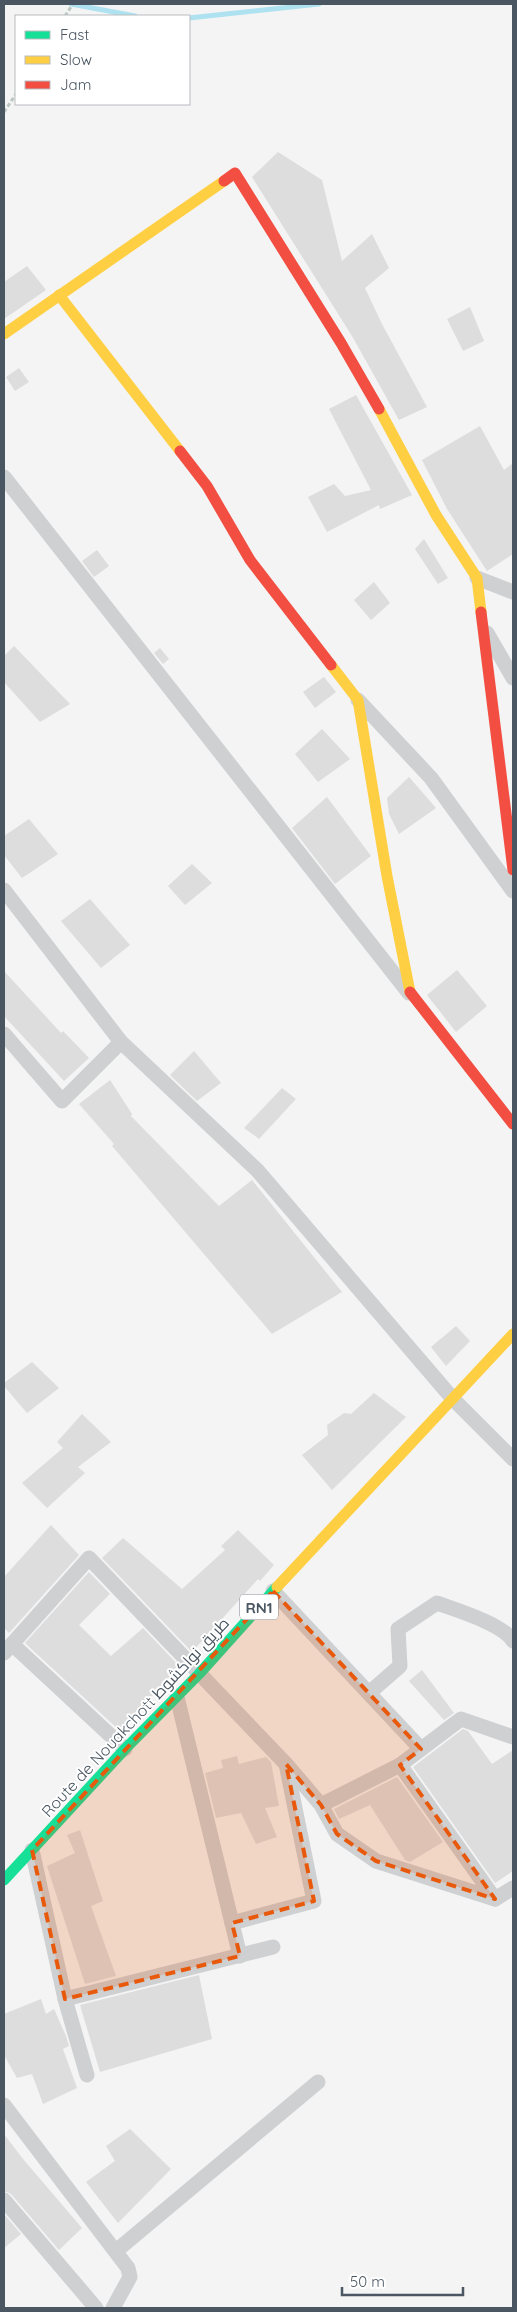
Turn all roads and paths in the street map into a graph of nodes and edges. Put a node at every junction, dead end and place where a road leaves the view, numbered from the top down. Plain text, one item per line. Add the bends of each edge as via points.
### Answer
1 (73, 4) edge
2 (66, 15) edge
3 (15, 96) edge
4 (4, 112) edge
5 (59, 295) junction
6 (4, 334) edge
7 (4, 477) edge
8 (477, 578) junction
9 (513, 592) edge
10 (481, 623) junction
11 (513, 678) edge
12 (358, 700) junction
13 (513, 870) edge
14 (4, 890) edge
15 (513, 891) edge
16 (411, 995) junction
17 (4, 1034) edge
18 (121, 1042) junction
19 (513, 1124) edge
20 (513, 1334) edge
21 (453, 1399) junction
22 (513, 1459) edge
23 (273, 1591) junction
24 (513, 1641) edge
25 (8, 1649) edge
26 (199, 1674) junction
27 (369, 1694) junction
28 (177, 1697) junction
29 (513, 1736) edge
30 (125, 1749) junction
31 (421, 1749) junction
32 (286, 1764) junction
33 (400, 1765) junction
34 (321, 1805) junction
35 (32, 1850) junction
36 (4, 1880) edge
37 (513, 1888) edge
38 (495, 1899) junction
39 (232, 1923) junction
40 (273, 1947) dead end
41 (240, 1956) junction
42 (65, 1999) junction
43 (87, 2075) dead end
44 (318, 2082) dead end
45 (7, 2114) edge
46 (4, 2200) edge
47 (116, 2251) junction
48 (96, 2308) edge
49 (113, 2308) edge

1 - 2 path
3 - 4 path
5 - 6 main road
5 - 8 main road via 234,173 341,343 436,515
5 - 12 main road via 207,486 250,560
7 - 16 street
8 - 9 street
8 - 10 main road
10 - 11 street
10 - 13 main road
12 - 15 street via 431,778
12 - 16 main road via 387,876
14 - 18 street
16 - 19 main road
17 - 18 street via 62,1101
18 - 21 street via 258,1170
20 - 21 main road, Route de Nouakchott طريق نواكشوط / RN1
21 - 22 street
21 - 23 main road, Route de Nouakchott طريق نواكشوط / RN1
23 - 26 main road, Route de Nouakchott طريق نواكشوط / RN1
23 - 27 street
24 - 27 street via 483,1620 437,1603 398,1629 400,1666
25 - 26 street via 89,1558
25 - 30 street
26 - 28 main road, Route de Nouakchott طريق نواكشوط / RN1
26 - 32 street
27 - 31 street
28 - 30 main road, Route de Nouakchott طريق نواكشوط / RN1
28 - 39 street
29 - 31 street via 461,1719
30 - 35 main road, Route de Nouakchott طريق نواكشوط / RN1
31 - 33 street
32 - 34 street
32 - 39 street via 314,1901
33 - 34 street
33 - 38 street
34 - 38 street via 337,1834 376,1861
35 - 36 main road, Route de Nouakchott طريق نواكشوط / RN1
35 - 42 street
37 - 38 street
39 - 41 street
40 - 41 street
41 - 42 street
42 - 43 street
44 - 47 street
45 - 47 street
46 - 48 street
47 - 49 street via 128,2268 130,2277

